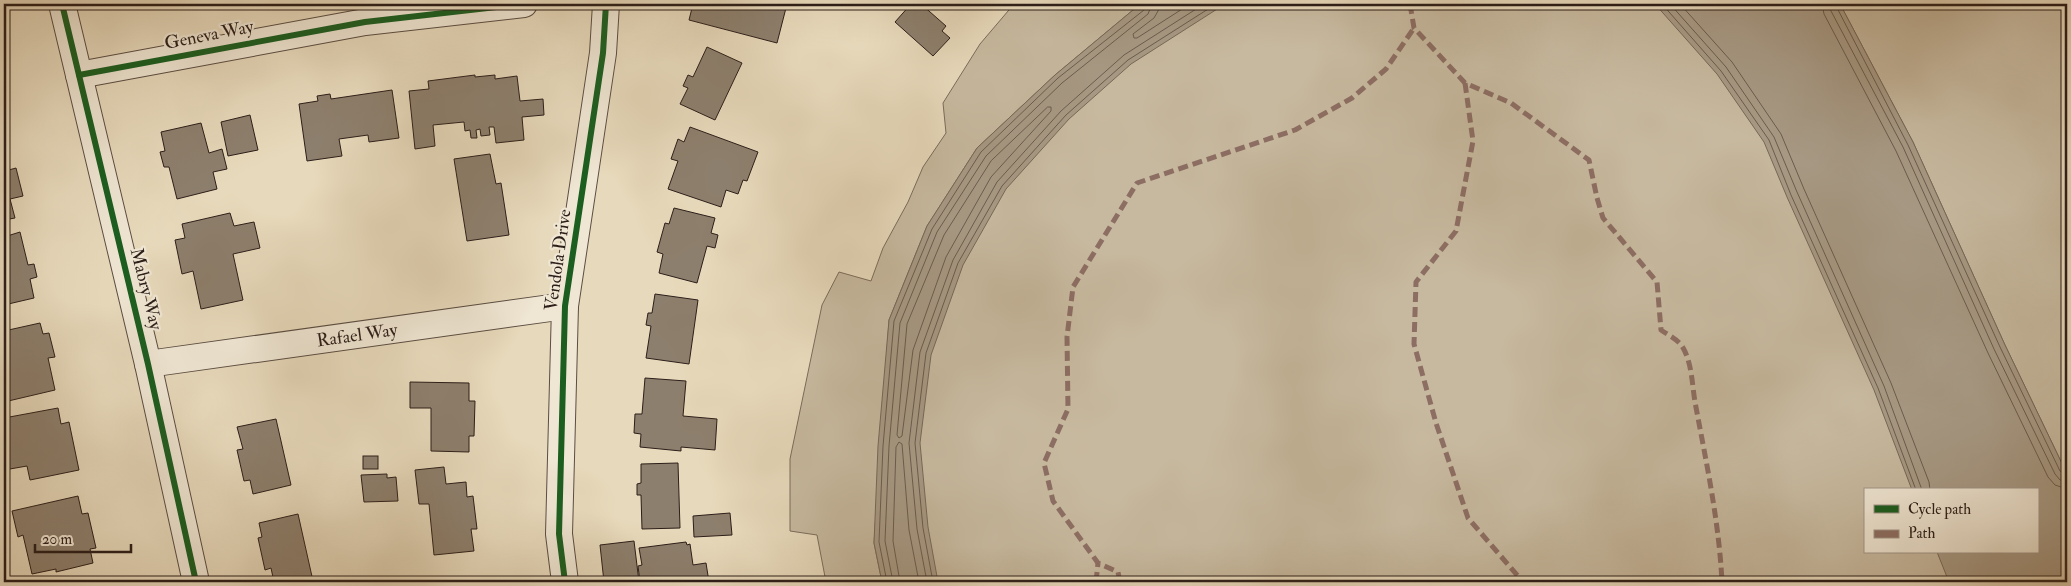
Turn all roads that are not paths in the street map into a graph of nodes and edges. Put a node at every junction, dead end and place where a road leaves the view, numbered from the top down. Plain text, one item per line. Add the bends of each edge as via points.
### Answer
1 (62, 4) edge
2 (524, 4) edge
3 (606, 4) edge
4 (78, 75) junction
5 (566, 306) junction
6 (148, 364) junction
7 (196, 582) edge
8 (565, 582) edge

1 - 4 street, Mabry Way
2 - 4 street, Geneva Way via 365,22
3 - 5 street, Vendola Drive via 604,53
4 - 6 street, Mabry Way
5 - 6 street, Rafael Way
5 - 8 street, Vendola Drive via 559,534
6 - 7 street, Mabry Way

